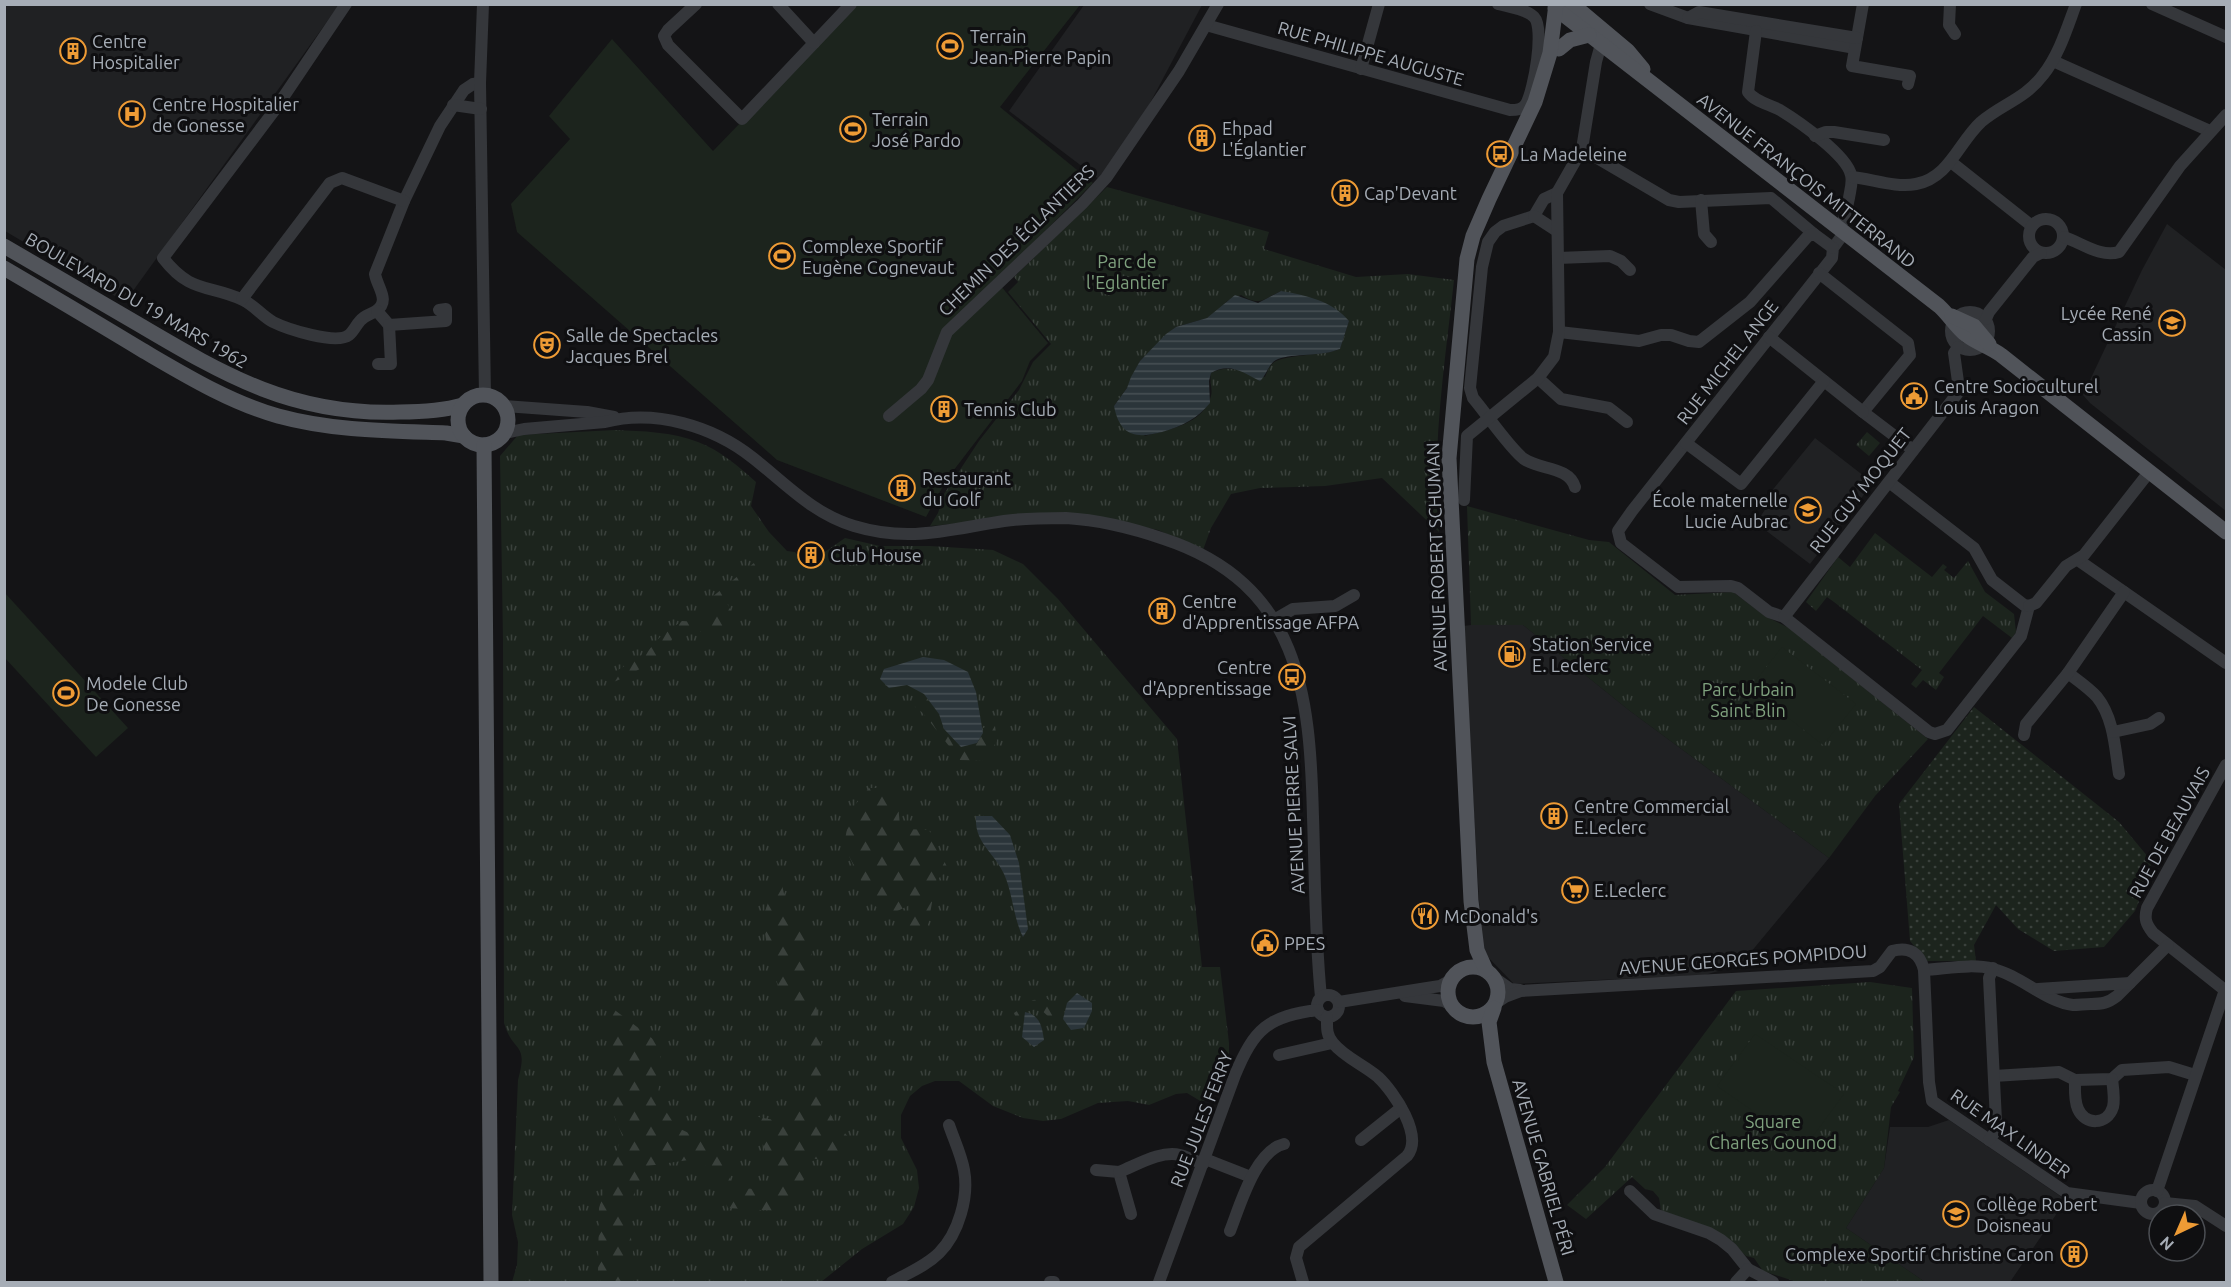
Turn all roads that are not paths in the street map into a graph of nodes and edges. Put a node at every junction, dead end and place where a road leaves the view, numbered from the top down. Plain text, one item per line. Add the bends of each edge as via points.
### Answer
1 (346, 4) edge
2 (483, 4) edge
3 (696, 4) edge
4 (778, 4) edge
5 (851, 4) edge
6 (1218, 4) edge
7 (1379, 4) edge
8 (1498, 4) edge
9 (1650, 4) edge
10 (1863, 4) edge
11 (1950, 4) edge
12 (2076, 4) edge
13 (2152, 4) edge
14 (1560, 7) edge
15 (1688, 18) junction
16 (1206, 25) junction
17 (1756, 31) junction
18 (1955, 34) dead end
19 (2226, 37) edge
20 (1599, 38) junction
21 (814, 43) junction
22 (1856, 43) junction
23 (1559, 49) junction
24 (2053, 61) junction
25 (1360, 69) junction
26 (480, 83) junction
27 (1908, 84) dead end
28 (453, 105) junction
29 (481, 109) junction
30 (2226, 115) edge
31 (2210, 131) junction
32 (1815, 136) junction
33 (1884, 140) dead end
34 (1582, 149) junction
35 (1951, 162) junction
36 (1852, 177) junction
37 (1557, 193) junction
38 (1489, 199) junction
39 (1701, 200) junction
40 (404, 201) junction
41 (1534, 216) junction
42 (2032, 226) junction
43 (1557, 231) junction
44 (1841, 231) junction
45 (1814, 234) junction
46 (2064, 237) junction
47 (1711, 242) dead end
48 (4, 246) edge
49 (1833, 248) junction
50 (2036, 249) junction
51 (1558, 258) junction
52 (4, 268) edge
53 (1630, 270) dead end
54 (1819, 273) junction
55 (242, 299) junction
56 (439, 309) dead end
57 (377, 310) junction
58 (1949, 315) junction
59 (1981, 316) junction
60 (389, 325) junction
61 (1559, 332) junction
62 (1769, 337) junction
63 (1988, 344) junction
64 (1958, 347) junction
65 (378, 363) dead end
66 (1538, 378) junction
67 (1824, 381) junction
68 (485, 395) junction
69 (463, 405) junction
70 (504, 406) junction
71 (1863, 412) junction
72 (890, 416) dead end
73 (618, 418) junction
74 (1489, 418) junction
75 (1627, 422) dead end
76 (506, 433) junction
77 (464, 436) junction
78 (1686, 443) junction
79 (484, 445) junction
80 (1913, 450) junction
81 (2150, 471) junction
82 (1889, 482) junction
83 (2170, 486) junction
84 (1575, 487) dead end
85 (1464, 500) dead end
86 (2226, 521) edge
87 (2226, 532) edge
88 (2078, 560) junction
89 (2124, 592) junction
90 (1354, 595) dead end
91 (2029, 606) junction
92 (1784, 617) junction
93 (1274, 620) junction
94 (2226, 663) edge
95 (2068, 672) junction
96 (2159, 718) dead end
97 (2113, 732) junction
98 (2024, 735) dead end
99 (2226, 765) edge
100 (2119, 774) dead end
101 (1472, 918) junction
102 (2168, 945) junction
103 (1993, 968) junction
104 (1924, 970) junction
105 (1490, 974) junction
106 (1455, 975) junction
107 (2130, 983) junction
108 (2037, 989) junction
109 (2226, 990) edge
110 (1521, 991) junction
111 (1392, 995) junction
112 (1321, 997) junction
113 (1339, 1002) junction
114 (1451, 1005) junction
115 (1495, 1006) junction
116 (1323, 1013) junction
117 (1468, 1017) junction
118 (1332, 1042) junction
119 (1279, 1055) dead end
120 (1494, 1062) junction
121 (1994, 1076) junction
122 (2195, 1076) junction
123 (2112, 1079) junction
124 (2075, 1080) junction
125 (1401, 1108) junction
126 (949, 1125) dead end
127 (1361, 1140) dead end
128 (1989, 1140) junction
129 (1284, 1144) dead end
130 (1204, 1161) junction
131 (1096, 1170) dead end
132 (1119, 1172) junction
133 (1251, 1178) junction
134 (1630, 1191) dead end
135 (2157, 1191) junction
136 (2141, 1203) junction
137 (2165, 1203) edge
138 (2147, 1212) edge
139 (1131, 1214) dead end
140 (2207, 1214) edge
141 (2226, 1226) edge
142 (1230, 1231) dead end
143 (1748, 1269) junction
144 (491, 1282) edge
145 (892, 1282) edge
146 (1159, 1282) edge
147 (1303, 1282) edge
148 (1556, 1282) edge
149 (1736, 1282) edge
150 (1773, 1282) edge

1 - 55 street via 274,111 163,258 187,282
2 - 26 street
3 - 21 street via 664,36 668,45 742,119
4 - 21 street
5 - 21 street
6 - 16 street, CHEMIN DES ÉGLANTIERS
7 - 25 street
8 - 25 street, RUE PHILIPPE AUGUSTE via 1531,15 1538,24 1536,77 1525,105 1518,110
9 - 15 street
10 - 22 street
11 - 18 street via 1947,16
12 - 24 street
13 - 19 street
14 - 20 main road, AVENUE FRANÇOIS MITTERRAND
14 - 23 main road, AVENUE ROBERT SCHUMAN
14 - 38 main road, AVENUE ROBERT SCHUMAN via 1535,102
15 - 17 street
15 - 22 street via 1699,12
16 - 25 street, RUE PHILIPPE AUGUSTE
16 - 72 street, CHEMIN DES ÉGLANTIERS via 1106,178 947,332 928,380
17 - 22 street
17 - 32 street via 1748,92
20 - 23 main road via 1570,40
20 - 34 street
20 - 44 main road, AVENUE FRANÇOIS MITTERRAND
22 - 27 street via 1852,66 1910,76
23 - 38 main road, AVENUE ROBERT SCHUMAN via 1538,115
24 - 31 street
24 - 35 street via 2035,86 1979,124
26 - 28 street via 464,90
26 - 29 street
28 - 29 street
28 - 40 street
29 - 68 street
30 - 31 street
31 - 46 street via 2119,252 2102,253
32 - 33 street via 1834,132
32 - 36 street via 1843,158
34 - 37 street
34 - 39 street via 1669,200
35 - 36 street via 1935,176 1916,184
35 - 42 street
36 - 44 street, RUE MICHEL ANGE
37 - 41 street via 1544,199
37 - 43 street
38 - 101 main road, AVENUE ROBERT SCHUMAN via 1467,259 1449,458
39 - 45 street via 1770,198
39 - 47 street via 1704,234
40 - 55 street via 342,178 334,180
40 - 57 street via 375,274 383,295
41 - 43 street
41 - 74 street via 1503,226 1495,232 1484,253 1470,388
42 - 46 street via 2039,220 2050,219 2061,226
42 - 50 street via 2029,234
43 - 51 street
44 - 49 street, RUE MICHEL ANGE
44 - 58 main road, AVENUE FRANÇOIS MITTERRAND
45 - 49 street
45 - 61 street via 1750,302 1699,342 1671,335 1639,341
46 - 50 street via 2053,253
48 - 69 main road, BOULEVARD DU 19 MARS 1962 via 196,359 269,393 351,411 390,413 445,410
49 - 54 street, RUE MICHEL ANGE via 1832,258
50 - 59 street via 1989,312
51 - 53 street via 1610,256
51 - 61 street
52 - 77 main road via 174,368 246,405 326,427
54 - 62 street, RUE MICHEL ANGE
54 - 71 street via 1908,342 1910,355
55 - 57 street via 287,328 330,338 348,336 358,322
56 - 60 street via 446,309 446,321
57 - 60 street
58 - 59 street via 1965,312
58 - 63 main road, AVENUE FRANÇOIS MITTERRAND via 1966,334
58 - 64 street, RUE GUY MOQUET via 1951,334
59 - 63 street via 1989,328
60 - 65 street via 391,364
61 - 66 street via 1554,357
62 - 67 street
62 - 78 street, RUE MICHEL ANGE
63 - 64 street via 1972,350
63 - 81 main road, AVENUE FRANÇOIS MITTERRAND
64 - 80 street, RUE GUY MOQUET via 1954,353 1957,394
66 - 74 street
66 - 75 street via 1561,399 1609,408
67 - 71 street
67 - 78 street via 1741,484
68 - 69 main road
68 - 70 main road
69 - 77 main road via 458,421
70 - 73 street, AVENUE PIERRE SALVI
70 - 76 main road via 508,414
71 - 80 street
73 - 76 street, AVENUE PIERRE SALVI
73 - 93 street, AVENUE PIERRE SALVI via 665,420 705,429 741,449 826,515 882,533 921,534 1037,518 1110,523 1140,531 1194,550 1231,573
74 - 84 street via 1523,459 1567,474
74 - 85 street via 1467,436
76 - 79 main road via 500,440
77 - 79 main road
78 - 92 street, RUE MICHEL ANGE via 1618,531 1621,543 1678,587 1731,586 1768,612
79 - 144 main road
80 - 82 street, RUE GUY MOQUET
81 - 83 main road
81 - 88 street
82 - 91 street via 1974,548 1992,580
82 - 92 street, RUE GUY MOQUET
83 - 86 main road
83 - 87 main road
88 - 89 street
88 - 91 street via 2066,566 2036,603
89 - 94 street
89 - 95 street
90 - 93 street via 1335,606 1293,609
91 - 92 street, RUE MICHEL ANGE via 2021,636 1947,730 1935,734
93 - 112 street, AVENUE PIERRE SALVI via 1295,663 1309,727
95 - 97 street via 2098,698
95 - 98 street via 2026,724
96 - 97 street via 2150,724
97 - 100 street
99 - 102 street, RUE DE BEAUVAIS via 2147,908 2146,925
101 - 105 main road, AVENUE ROBERT SCHUMAN via 1477,950
101 - 106 main road, AVENUE ROBERT SCHUMAN via 1470,957
102 - 107 street
102 - 109 street
103 - 104 street
103 - 108 street
103 - 121 street via 1989,978
104 - 110 street, AVENUE GEORGES POMPIDOU via 1918,955 1900,949 1892,951 1873,970
104 - 128 street, RUE MAX LINDER via 1932,1101
105 - 106 main road via 1477,967
105 - 110 street, AVENUE GEORGES POMPIDOU
105 - 115 main road via 1498,986
106 - 111 street via 1440,986
106 - 114 main road via 1448,994
107 - 108 street
107 - 108 street via 2109,1002 2099,1004 2072,1005
109 - 122 street
110 - 115 street, AVENUE GEORGES POMPIDOU via 1504,997
111 - 113 street
111 - 114 street
112 - 113 street via 1331,995
112 - 116 street via 1317,1003
113 - 116 street via 1337,1012
114 - 117 main road
115 - 117 main road via 1482,1016
115 - 120 main road, AVENUE GABRIEL PÉRI via 1489,1022
116 - 118 street
116 - 130 street, RUE JULES FERRY via 1286,1015 1271,1022 1250,1043
117 - 120 main road, AVENUE GABRIEL PÉRI via 1477,1025
118 - 119 street
118 - 125 street via 1379,1078
120 - 148 main road, AVENUE GABRIEL PÉRI
121 - 124 street via 2060,1072
121 - 128 street via 1996,1121
122 - 123 street via 2169,1067 2122,1070
122 - 135 street
123 - 124 street
123 - 124 street via 2113,1106 2095,1122 2088,1121 2079,1110
125 - 127 street
125 - 147 street via 1410,1128 1410,1152 1299,1247 1296,1258
126 - 145 street via 964,1172 965,1190 956,1225 940,1252
128 - 136 street, RUE MAX LINDER via 2067,1193
129 - 133 street via 1269,1152
130 - 132 street via 1168,1154
130 - 133 street
130 - 146 street, RUE JULES FERRY
131 - 132 street
132 - 139 street
133 - 142 street
134 - 143 street via 1654,1214 1721,1240
135 - 136 street via 2146,1193
135 - 137 street
136 - 138 street
140 - 141 street
143 - 149 street
143 - 150 street

